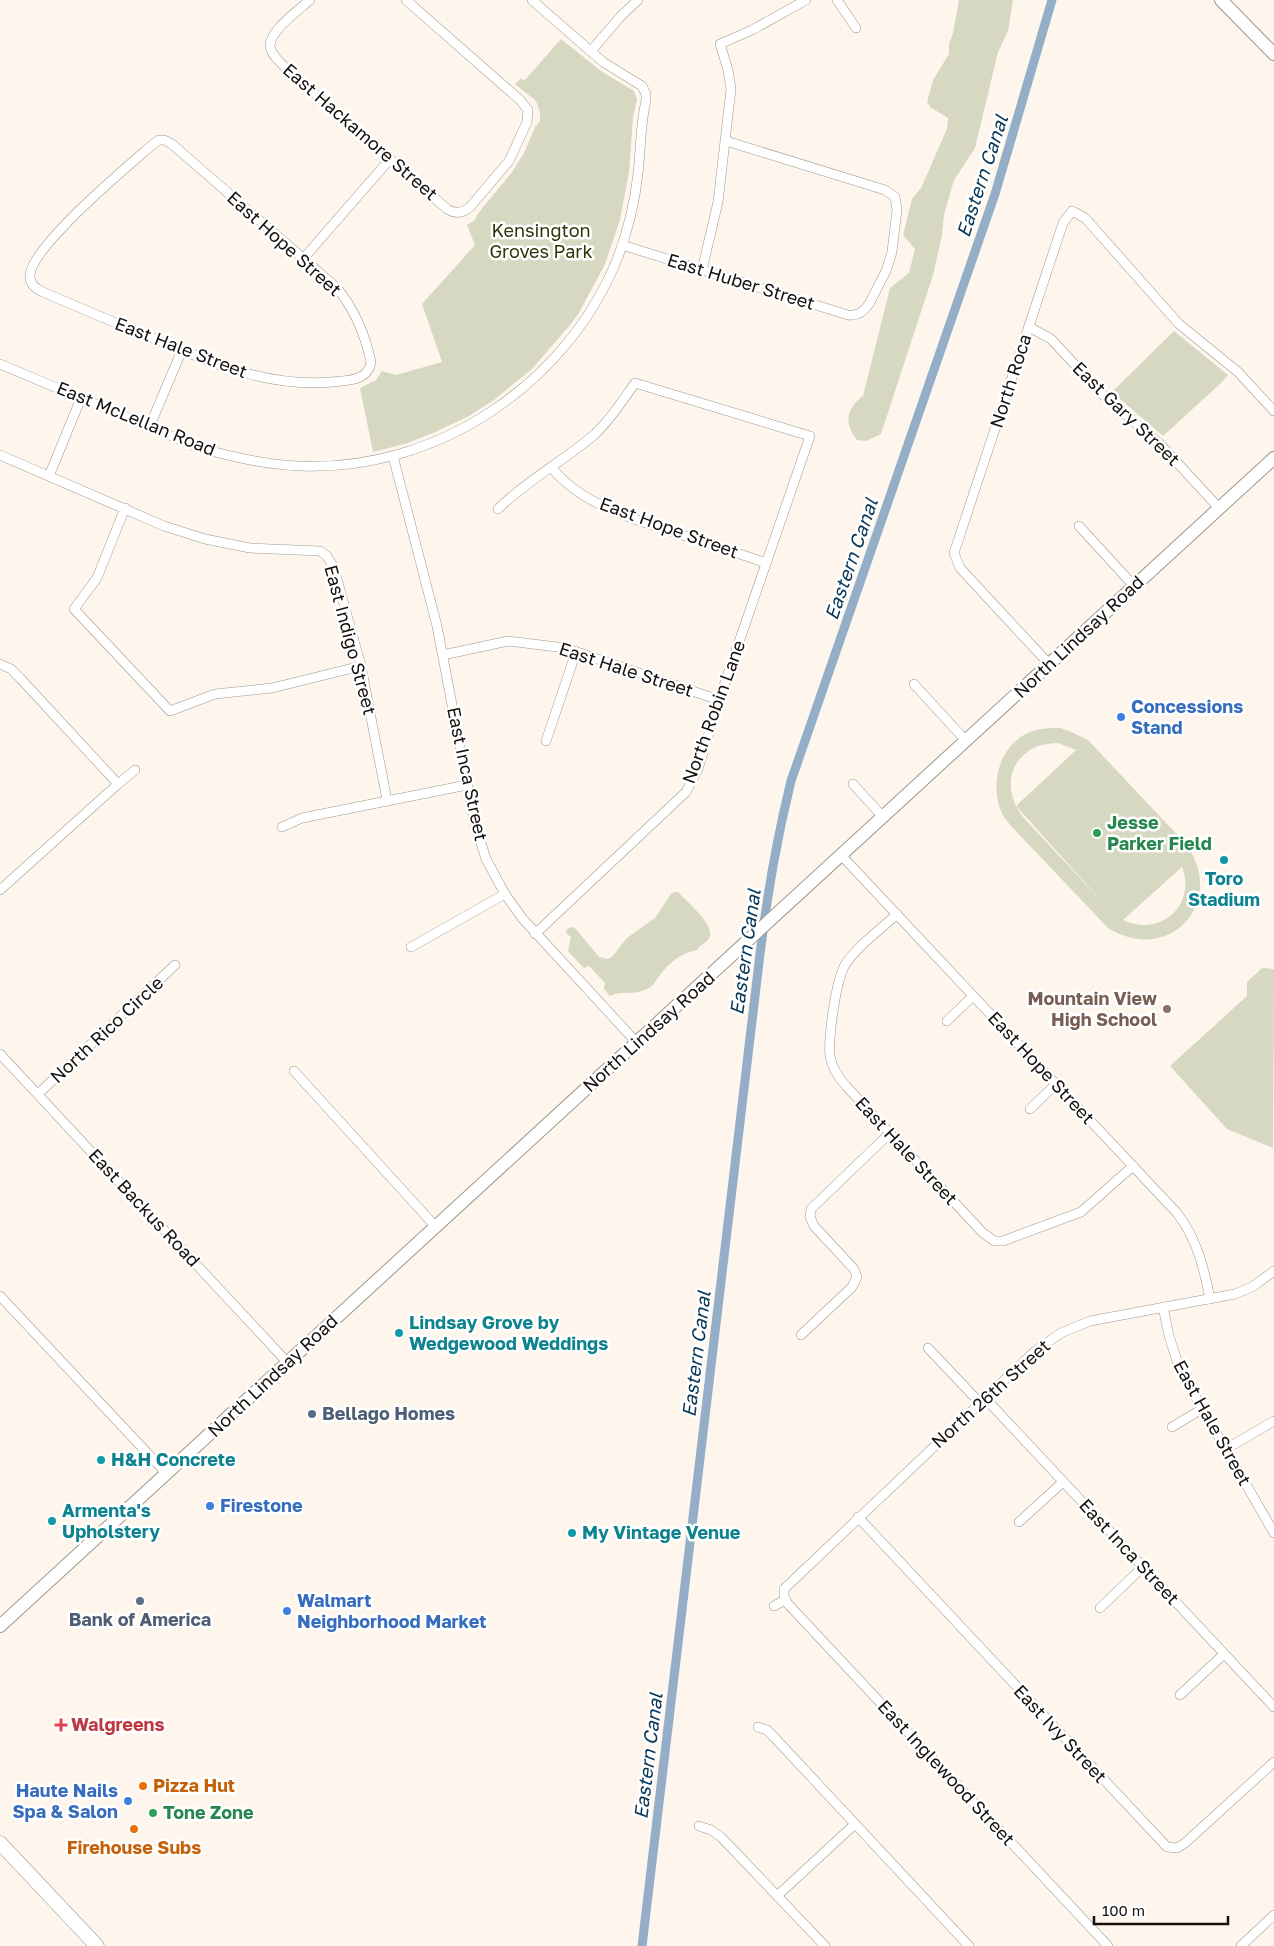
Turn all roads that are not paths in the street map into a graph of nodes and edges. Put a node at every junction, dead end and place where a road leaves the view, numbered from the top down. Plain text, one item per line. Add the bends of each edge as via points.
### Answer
1 (310, 0) edge
2 (406, 0) edge
3 (532, 0) edge
4 (638, 0) edge
5 (806, 0) edge
6 (837, 0) edge
7 (1220, 0) edge
8 (856, 28) dead end
9 (591, 51) junction
10 (1274, 54) edge
11 (726, 142) junction
12 (390, 159) junction
13 (622, 245) junction
14 (303, 259) junction
15 (702, 270) junction
16 (30, 281) joint
17 (1029, 327) junction
18 (182, 350) junction
19 (0, 364) edge
20 (368, 370) joint
21 (81, 398) junction
22 (1274, 411) edge
23 (149, 428) junction
24 (0, 455) edge
25 (393, 456) junction
26 (1274, 458) edge
27 (552, 468) junction
28 (50, 476) junction
29 (125, 508) junction
30 (498, 508) dead end
31 (1219, 508) junction
32 (1079, 526) dead end
33 (766, 563) junction
34 (1134, 586) junction
35 (576, 652) junction
36 (443, 655) junction
37 (0, 664) edge
38 (1049, 664) junction
39 (360, 666) junction
40 (914, 684) dead end
41 (720, 700) junction
42 (546, 741) dead end
43 (966, 741) junction
44 (135, 770) dead end
45 (118, 784) junction
46 (853, 784) dead end
47 (467, 785) junction
48 (387, 800) junction
49 (883, 817) junction
50 (282, 828) dead end
51 (841, 855) junction
52 (0, 890) edge
53 (505, 894) junction
54 (897, 914) junction
55 (535, 934) junction
56 (411, 947) dead end
57 (175, 965) dead end
58 (974, 996) junction
59 (947, 1021) dead end
60 (637, 1043) junction
61 (0, 1054) edge
62 (294, 1071) dead end
63 (1056, 1084) junction
64 (38, 1094) junction
65 (1030, 1109) dead end
66 (890, 1133) junction
67 (1133, 1166) junction
68 (436, 1227) junction
69 (1274, 1271) edge
70 (0, 1296) edge
71 (1210, 1299) junction
72 (1164, 1307) junction
73 (801, 1335) dead end
74 (928, 1348) dead end
75 (288, 1363) junction
76 (982, 1401) junction
77 (1202, 1410) junction
78 (1274, 1421) edge
79 (1172, 1427) dead end
80 (1226, 1449) junction
81 (167, 1474) junction
82 (1063, 1482) junction
83 (858, 1517) junction
84 (1019, 1522) dead end
85 (1274, 1533) edge
86 (1143, 1567) junction
87 (784, 1596) junction
88 (774, 1606) dead end
89 (1100, 1608) dead end
90 (0, 1626) edge
91 (1224, 1654) junction
92 (1180, 1695) dead end
93 (1274, 1707) edge
94 (758, 1726) dead end
95 (1274, 1762) edge
96 (855, 1824) junction
97 (700, 1826) dead end
98 (0, 1842) edge
99 (777, 1896) junction
100 (1274, 1915) edge
101 (97, 1946) edge
102 (825, 1946) edge
103 (969, 1946) edge
104 (1108, 1946) edge
105 (1240, 1946) edge

1 - 12 street, East Hackamore Street via 276,31 269,44 272,53
2 - 12 street, East Hackamore Street via 523,103 528,110 527,122 509,161 470,207 458,213 446,209
3 - 9 street
4 - 9 street
5 - 11 street via 720,44 731,89
6 - 8 street
7 - 10 main road
9 - 13 street, East McLellan Road via 638,84 646,94 636,186
11 - 15 street via 718,202
11 - 15 street, East Huber Street via 885,190 895,197 897,210 890,258 869,304 860,313 848,315
12 - 14 street
13 - 15 street, East Huber Street
13 - 25 street, East McLellan Road via 608,279 588,313 567,344 537,376 498,407 454,433
14 - 16 street, East Hope Street via 164,140 152,145 66,223 32,267
14 - 20 street, East Hope Street via 337,288 350,306 364,336 371,362
16 - 18 street, East Hale Street via 43,292
17 - 22 street, North Roca via 1063,224 1072,211 1085,218 1179,324 1238,372
17 - 31 street, East Gary Street via 1051,338 1102,395 1159,443
17 - 38 street, North Roca via 954,553 960,568
18 - 20 street, East Hale Street via 243,374 282,381 337,382 358,379
18 - 23 street
19 - 21 street, East McLellan Road
21 - 23 street, East McLellan Road
21 - 28 street
23 - 25 street, East McLellan Road via 200,448 274,464 326,465
24 - 28 street, East Indigo Street
25 - 36 street, East Inca Street
26 - 31 main road, North Lindsay Road
27 - 30 street
27 - 33 street, East Hope Street via 560,478 616,513
27 - 33 street, North Robin Lane via 596,433 635,382 810,436
28 - 29 street, East Indigo Street
29 - 39 street, East Indigo Street via 164,526 205,539 250,548 317,550 324,553 334,568
29 - 39 street via 97,578 74,609 170,711 215,694 272,688
31 - 34 main road, North Lindsay Road
32 - 34 street
33 - 41 street, North Robin Lane
34 - 38 main road, North Lindsay Road
35 - 36 street, East Hale Street via 508,641
35 - 41 street, East Hale Street
35 - 42 street
36 - 47 street, East Inca Street
37 - 45 street via 20,678
38 - 43 main road, North Lindsay Road
39 - 48 street, East Indigo Street
40 - 43 street
41 - 55 street, North Robin Lane via 698,769 686,792
43 - 49 main road, North Lindsay Road
44 - 45 street
45 - 52 street
46 - 49 street
47 - 48 street
47 - 53 street, East Inca Street via 480,842
48 - 50 street via 302,818
49 - 51 main road, North Lindsay Road
51 - 54 street, East Hope Street
51 - 60 main road, North Lindsay Road
53 - 55 street, East Inca Street
53 - 56 street
54 - 58 street, East Hope Street
54 - 66 street, East Hale Street via 841,972 830,1045 832,1064 840,1080
55 - 60 street, East Inca Street
57 - 64 street, North Rico Circle
58 - 59 street
58 - 63 street, East Hope Street
60 - 68 main road, North Lindsay Road
61 - 64 street, East Backus Road
62 - 68 street
63 - 65 street
63 - 67 street, East Hope Street
64 - 75 street, East Backus Road
66 - 67 street, East Hale Street via 994,1241 1008,1240 1081,1212
66 - 73 street via 811,1209 810,1218 814,1226 858,1276 852,1287
67 - 71 street, East Hope Street via 1170,1205 1189,1231 1202,1262
68 - 75 main road, North Lindsay Road
69 - 71 street, North 26th Street via 1244,1291
70 - 81 street
71 - 72 street, North 26th Street
72 - 76 street, North 26th Street via 1098,1318 1070,1328 1035,1351
72 - 77 street, East Hale Street via 1176,1358
74 - 76 street, East Inca Street
75 - 81 main road, North Lindsay Road
76 - 82 street, East Inca Street
76 - 83 street, North 26th Street
77 - 79 street
77 - 80 street, East Hale Street
78 - 80 street
80 - 85 street, East Hale Street
81 - 90 main road, North Lindsay Road
82 - 84 street
82 - 86 street, East Inca Street
83 - 87 street, North 26th Street via 789,1582
83 - 95 street, East Ivy Street via 1168,1847 1177,1848 1185,1843
86 - 89 street
86 - 91 street, East Inca Street
87 - 88 street
87 - 104 street, East Inglewood Street
91 - 92 street
91 - 93 street, East Inca Street
94 - 96 street via 774,1737
96 - 99 street
96 - 103 street
97 - 99 street via 721,1837
98 - 101 main road
99 - 102 street
100 - 105 street

